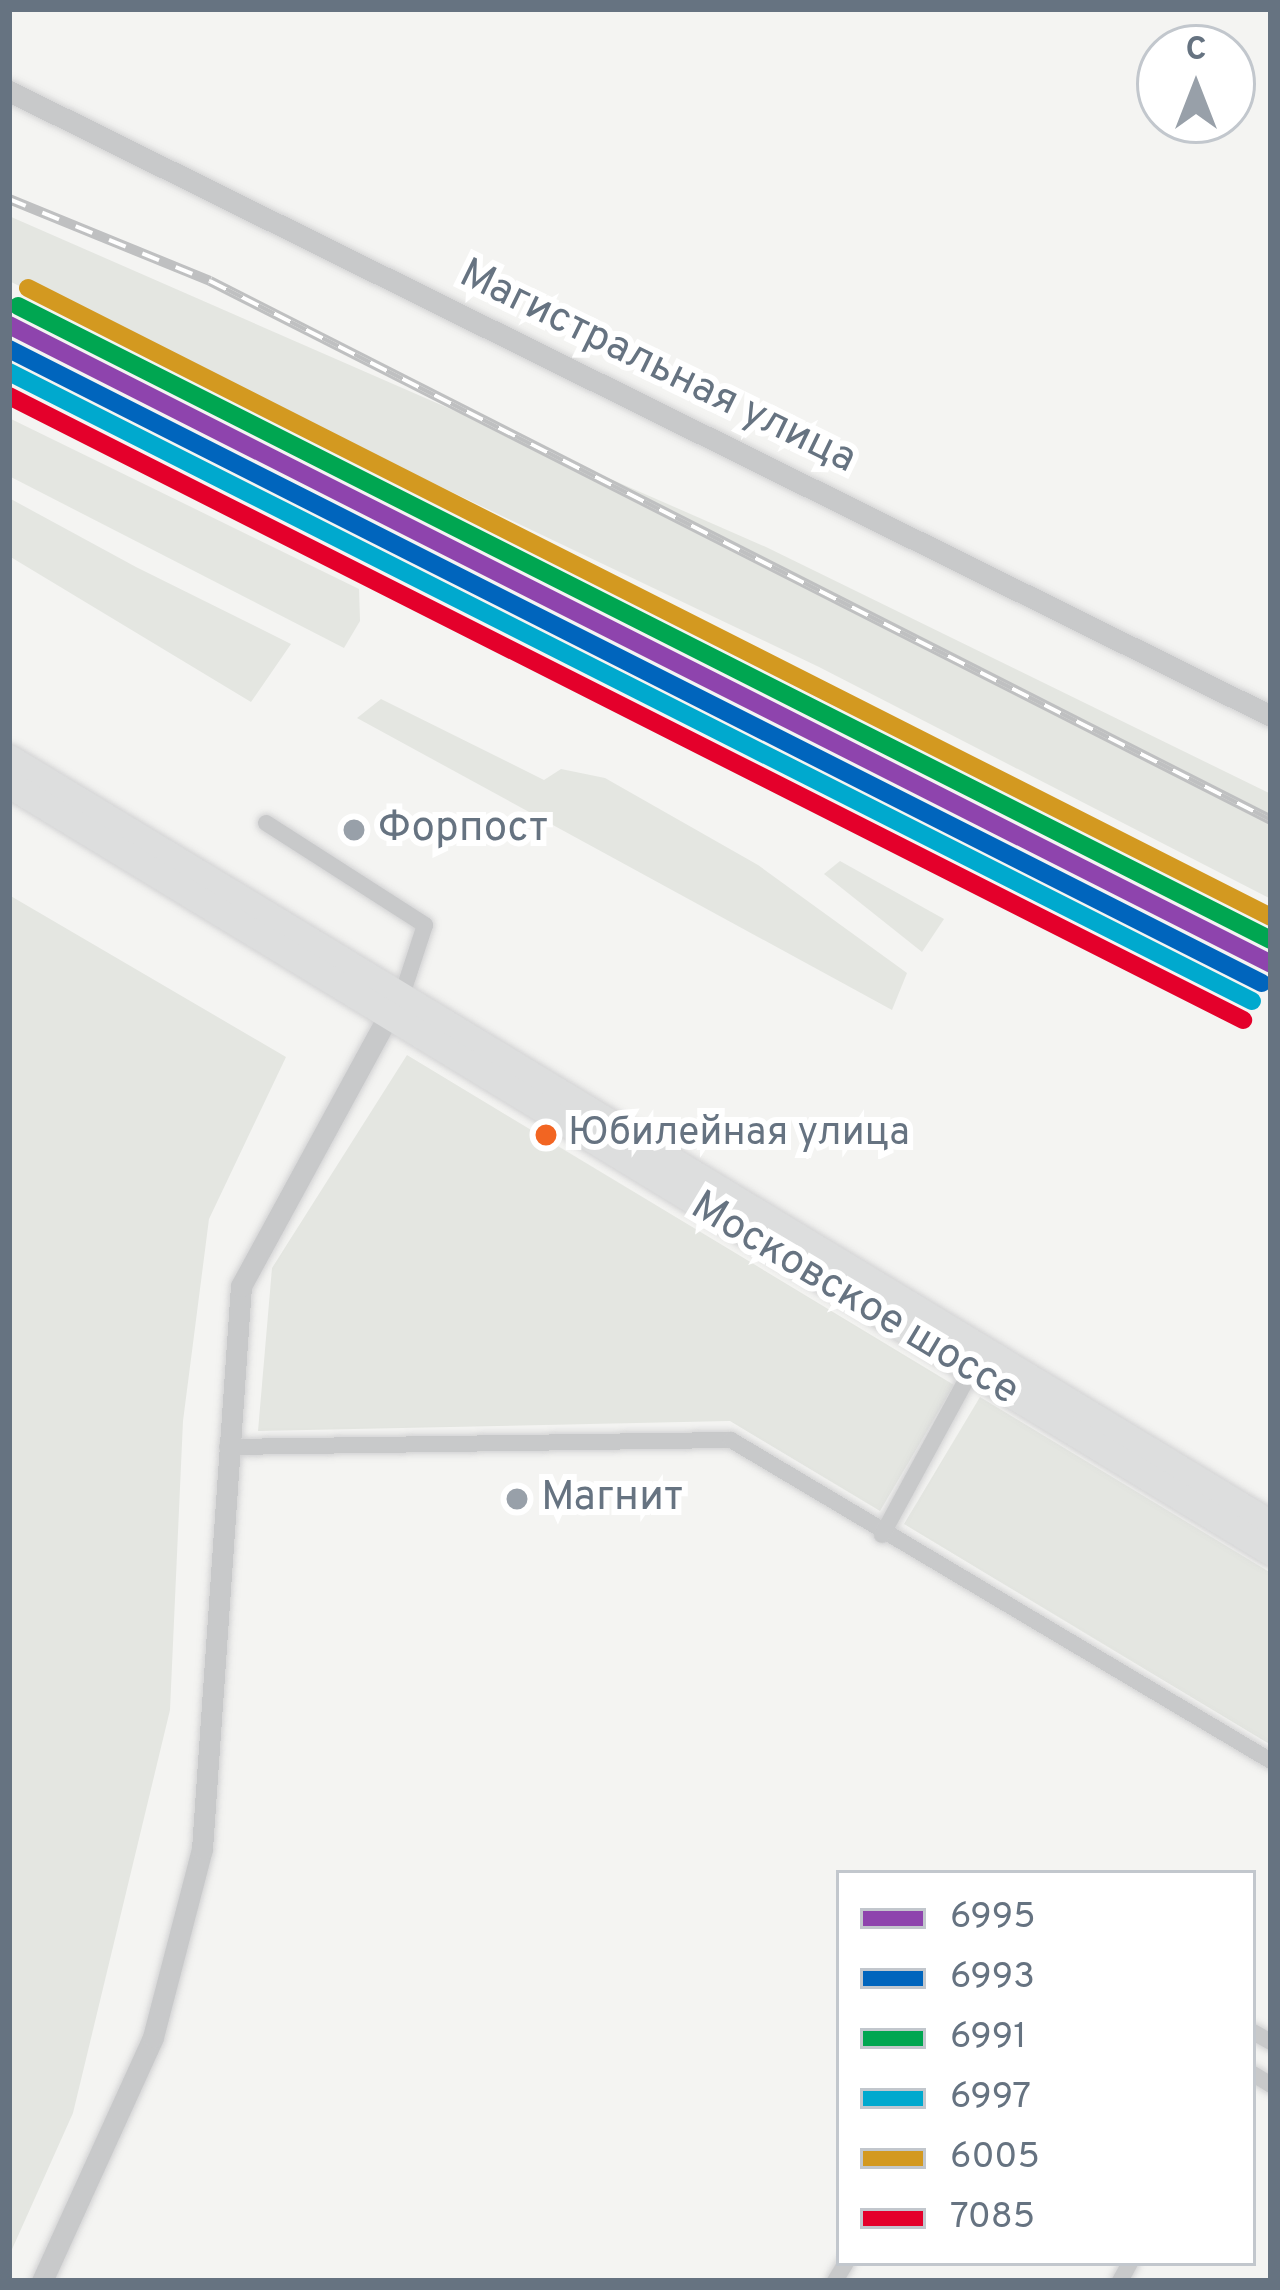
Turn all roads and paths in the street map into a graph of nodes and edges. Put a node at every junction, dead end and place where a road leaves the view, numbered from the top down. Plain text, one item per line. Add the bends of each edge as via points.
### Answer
1 (9, 91) edge
2 (1271, 716) edge
3 (9, 758) edge
4 (9, 784) edge
5 (266, 823) dead end
6 (397, 1001) junction
7 (971, 1371) junction
8 (226, 1447) junction
9 (1271, 1524) edge
10 (882, 1534) junction
11 (1271, 1552) edge
12 (1271, 1761) edge
13 (42, 2281) edge

1 - 2 street, Магистральная улица
3 - 6 main road, Московское шоссе
4 - 6 main road, Московское шоссе
5 - 6 street via 425,925
6 - 7 main road, Московское шоссе
6 - 8 street via 250,1259
6 - 9 main road, Московское шоссе
7 - 10 street
7 - 11 main road, Московское шоссе
8 - 10 street via 731,1440
8 - 13 street via 215,1754 178,1961
10 - 12 street

